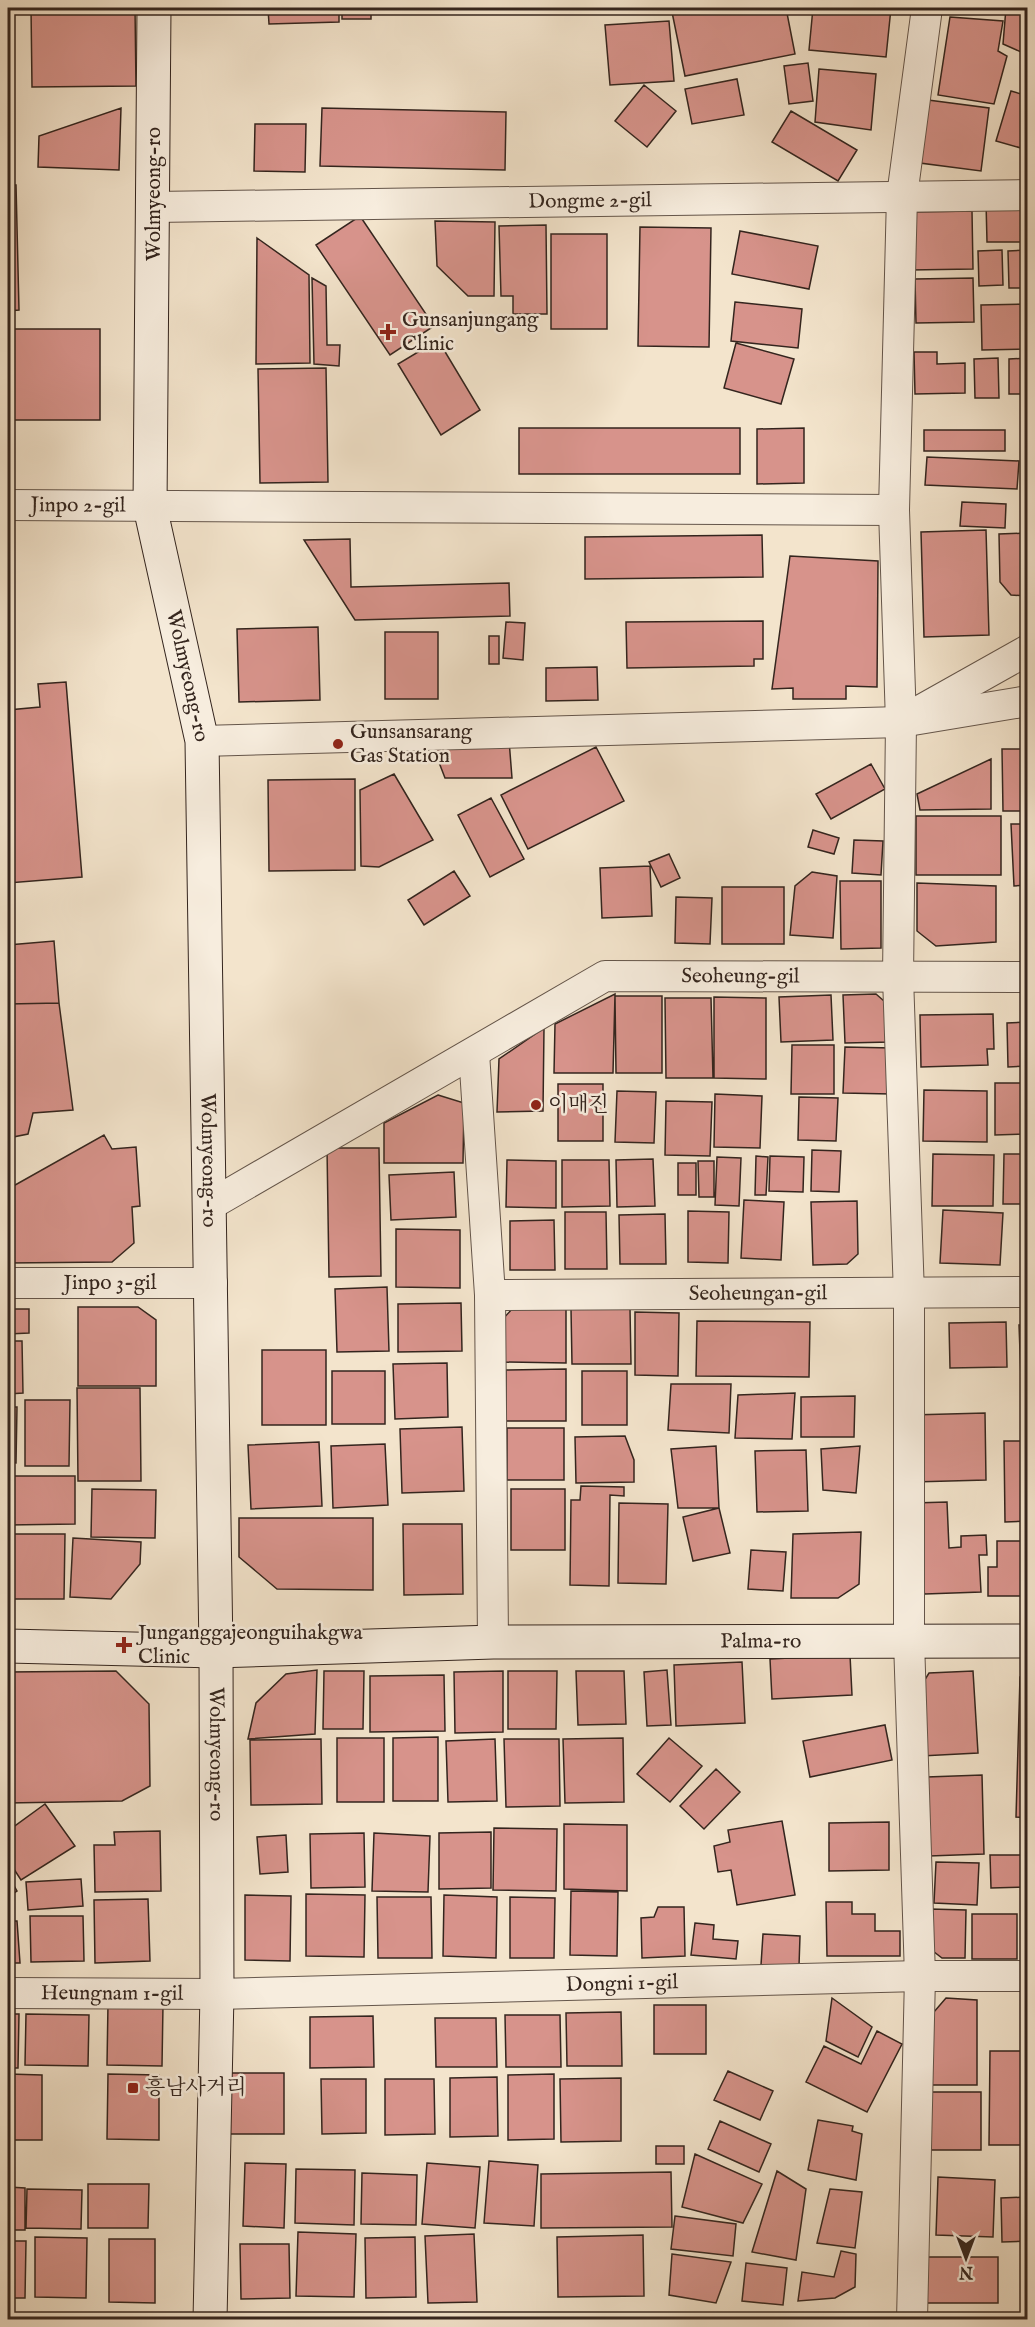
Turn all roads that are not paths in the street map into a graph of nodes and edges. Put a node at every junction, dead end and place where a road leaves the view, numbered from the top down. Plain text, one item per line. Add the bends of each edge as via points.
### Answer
1 (153, 8) edge
2 (927, 8) edge
3 (1028, 195) edge
4 (902, 196) junction
5 (154, 207) junction
6 (8, 505) edge
7 (150, 507) junction
8 (894, 510) junction
9 (1028, 650) edge
10 (1028, 701) edge
11 (901, 722) junction
12 (202, 741) junction
13 (898, 977) junction
14 (1028, 977) edge
15 (474, 1053) junction
16 (210, 1205) junction
17 (8, 1283) edge
18 (212, 1283) junction
19 (1028, 1292) edge
20 (490, 1295) junction
21 (909, 1295) junction
22 (909, 1641) junction
23 (1028, 1641) edge
24 (493, 1642) junction
25 (8, 1646) edge
26 (216, 1651) junction
27 (1028, 1976) edge
28 (920, 1977) junction
29 (8, 1993) edge
30 (216, 1994) junction
31 (210, 2319) edge
32 (912, 2319) edge

1 - 5 street, Wolmyeong-ro
2 - 4 street
3 - 4 street, Dongme 2-gil
4 - 5 street, Dongme 2-gil
4 - 8 street
5 - 7 street, Wolmyeong-ro
6 - 7 street, Jinpo 2-gil
7 - 8 street, Jinpo 2-gil
7 - 12 street, Wolmyeong-ro
8 - 11 street
9 - 11 street
10 - 11 street
11 - 12 street
11 - 13 street
12 - 16 street, Wolmyeong-ro
13 - 14 street, Seoheung-gil
13 - 15 street, Seoheung-gil via 605,976
13 - 21 street
15 - 16 street, Seoheung-gil
15 - 20 street
16 - 18 street, Wolmyeong-ro
17 - 18 street, Jinpo 3-gil
18 - 26 street, Wolmyeong-ro
19 - 21 street, Seoheungan-gil
20 - 21 street, Seoheungan-gil
20 - 24 street
21 - 22 street
22 - 23 street, Palma-ro
22 - 24 street, Palma-ro
22 - 28 street
24 - 26 street, Palma-ro
25 - 26 street, Palma-ro
26 - 30 street, Wolmyeong-ro
27 - 28 street, Dongni 1-gil
28 - 30 street, Dongni 1-gil
28 - 32 street
29 - 30 street, Heungnam 1-gil
30 - 31 street, Wolmyeong-ro

